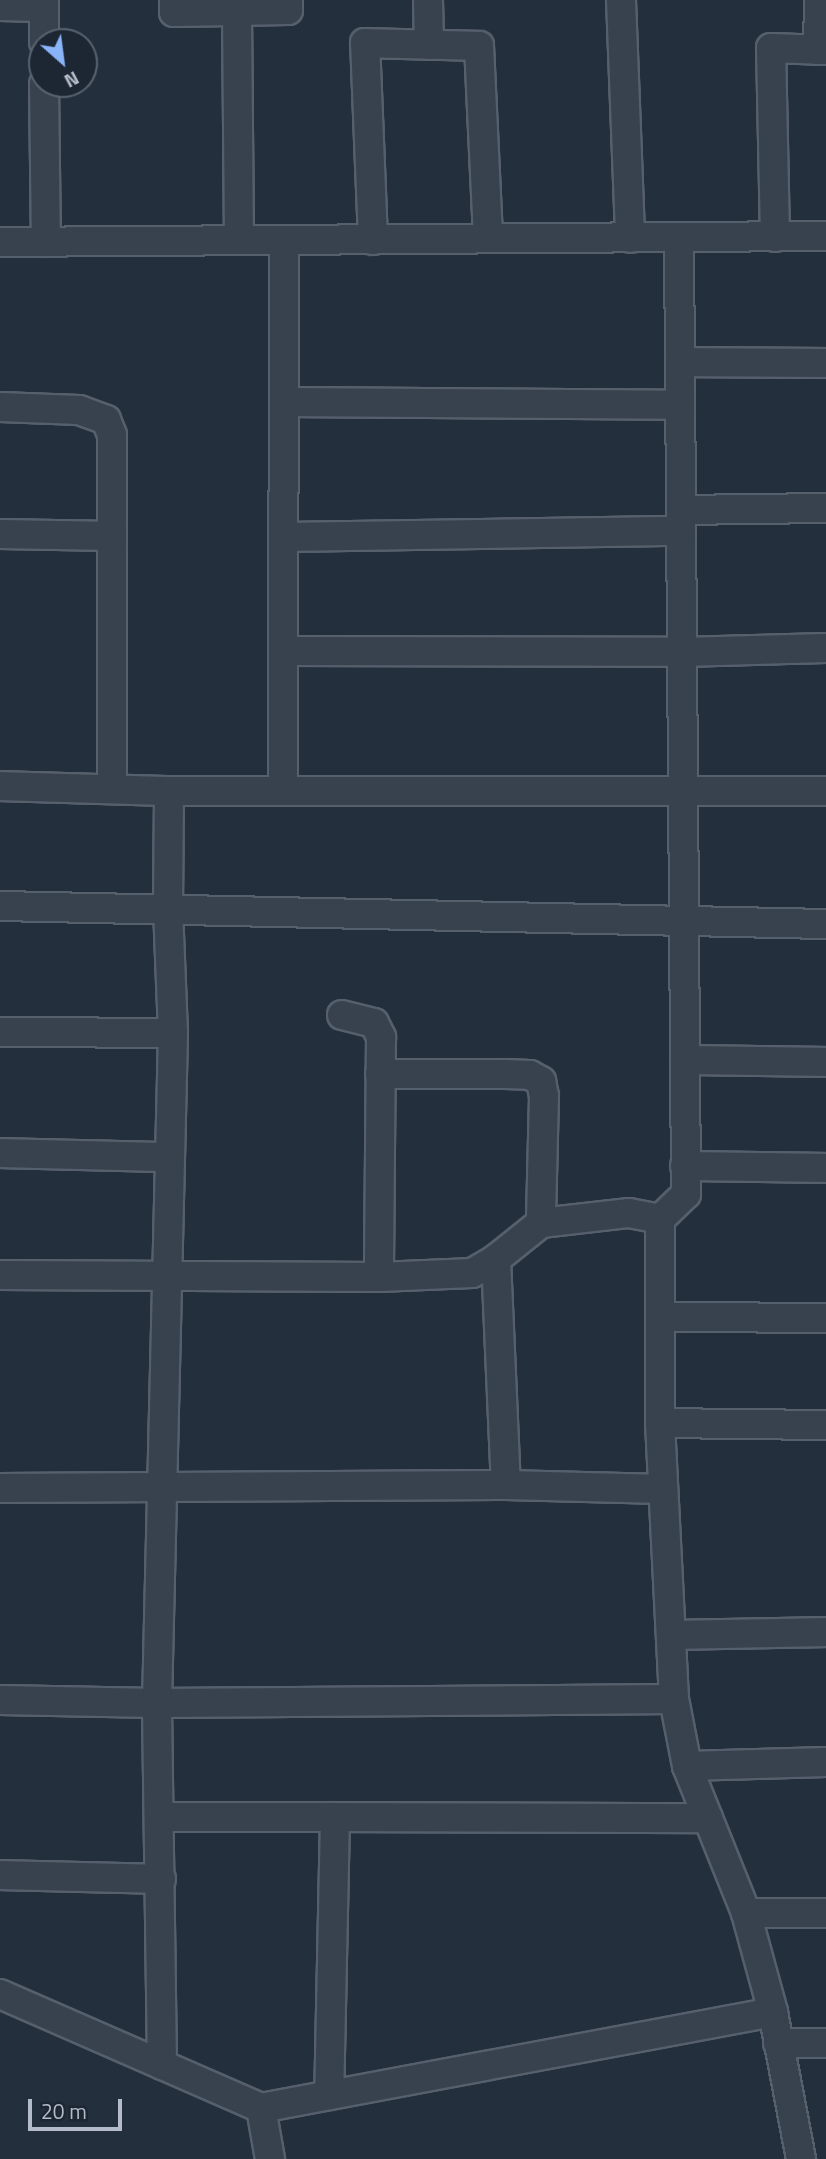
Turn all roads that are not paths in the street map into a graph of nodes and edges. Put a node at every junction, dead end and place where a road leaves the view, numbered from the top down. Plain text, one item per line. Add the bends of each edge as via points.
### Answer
1 (174, 0) edge
2 (288, 0) edge
3 (428, 0) edge
4 (621, 0) edge
5 (819, 0) edge
6 (44, 4) edge
7 (0, 6) edge
8 (237, 12) junction
9 (44, 28) edge
10 (429, 45) junction
11 (822, 50) edge
12 (44, 98) edge
13 (826, 236) edge
14 (679, 237) junction
15 (775, 237) junction
16 (630, 238) junction
17 (488, 239) junction
18 (239, 240) junction
19 (284, 240) junction
20 (373, 240) junction
21 (0, 242) edge
22 (46, 242) junction
23 (680, 362) junction
24 (826, 363) edge
25 (284, 402) junction
26 (680, 405) junction
27 (0, 407) edge
28 (826, 508) edge
29 (681, 521) junction
30 (0, 534) edge
31 (112, 536) junction
32 (284, 537) junction
33 (826, 648) edge
34 (284, 651) junction
35 (682, 652) junction
36 (0, 786) edge
37 (112, 789) junction
38 (169, 791) junction
39 (826, 791) edge
40 (283, 792) junction
41 (683, 793) junction
42 (0, 906) edge
43 (168, 908) junction
44 (684, 922) junction
45 (826, 924) edge
46 (342, 1015) dead end
47 (0, 1032) edge
48 (173, 1033) junction
49 (685, 1060) junction
50 (826, 1062) edge
51 (380, 1074) junction
52 (0, 1153) edge
53 (168, 1157) junction
54 (685, 1166) junction
55 (826, 1168) edge
56 (660, 1219) junction
57 (541, 1223) junction
58 (496, 1259) junction
59 (0, 1275) edge
60 (167, 1277) junction
61 (379, 1277) junction
62 (660, 1317) junction
63 (826, 1318) edge
64 (660, 1423) junction
65 (826, 1425) edge
66 (506, 1485) junction
67 (0, 1488) edge
68 (162, 1489) junction
69 (663, 1489) junction
70 (826, 1632) edge
71 (671, 1635) junction
72 (674, 1699) junction
73 (0, 1700) edge
74 (157, 1703) junction
75 (826, 1762) edge
76 (687, 1766) junction
77 (160, 1817) junction
78 (335, 1817) junction
79 (708, 1818) junction
80 (0, 1875) edge
81 (161, 1879) junction
82 (746, 1913) junction
83 (826, 1913) edge
84 (0, 1994) edge
85 (772, 2012) junction
86 (778, 2043) junction
87 (826, 2043) edge
88 (162, 2065) junction
89 (329, 2095) junction
90 (261, 2108) junction
91 (270, 2159) edge
92 (801, 2159) edge

1 - 8 street via 174,12
2 - 8 street via 288,10
3 - 10 street
4 - 16 street
5 - 11 street
6 - 7 street
6 - 9 street
8 - 18 street
10 - 17 street via 479,46
10 - 20 street via 365,43
11 - 15 street via 771,48
12 - 22 street
13 - 15 street
14 - 15 street
14 - 16 street
14 - 23 street
16 - 17 street
17 - 20 street
18 - 19 street
18 - 22 street
19 - 20 street
19 - 25 street
21 - 22 street
23 - 24 street
23 - 26 street
25 - 26 street
25 - 32 street
26 - 29 street
27 - 31 street via 79,410 106,420 112,435
28 - 29 street
29 - 32 street
29 - 35 street
30 - 31 street
31 - 37 street
32 - 34 street
33 - 35 street
34 - 35 street
34 - 40 street
35 - 41 street
36 - 37 street
37 - 38 street
38 - 40 street
38 - 43 street
39 - 41 street
40 - 41 street
41 - 44 street
42 - 43 street
43 - 44 street
43 - 48 street
44 - 45 street
44 - 49 street
46 - 51 street via 374,1023 381,1037
47 - 48 street
48 - 53 street
49 - 50 street
49 - 54 street
51 - 57 street via 530,1075 541,1081
51 - 61 street
52 - 53 street
53 - 60 street
54 - 55 street
54 - 56 street via 686,1194
56 - 57 street via 629,1213
56 - 62 street
57 - 58 street
58 - 61 street via 472,1273
58 - 66 street
59 - 60 street
60 - 61 street
60 - 68 street
62 - 63 street
62 - 64 street
64 - 65 street
64 - 69 street
66 - 68 street
66 - 69 street
67 - 68 street
68 - 74 street
69 - 71 street
70 - 71 street
71 - 72 street
72 - 74 street
72 - 76 street
73 - 74 street
74 - 77 street
75 - 76 street
76 - 79 street
77 - 78 street
77 - 81 street
78 - 79 street
78 - 89 street
79 - 82 street
80 - 81 street
81 - 88 street
82 - 83 street
82 - 85 street
84 - 88 street
85 - 86 street
85 - 89 street
86 - 87 street
86 - 92 street
88 - 90 street
89 - 90 street
90 - 91 street

